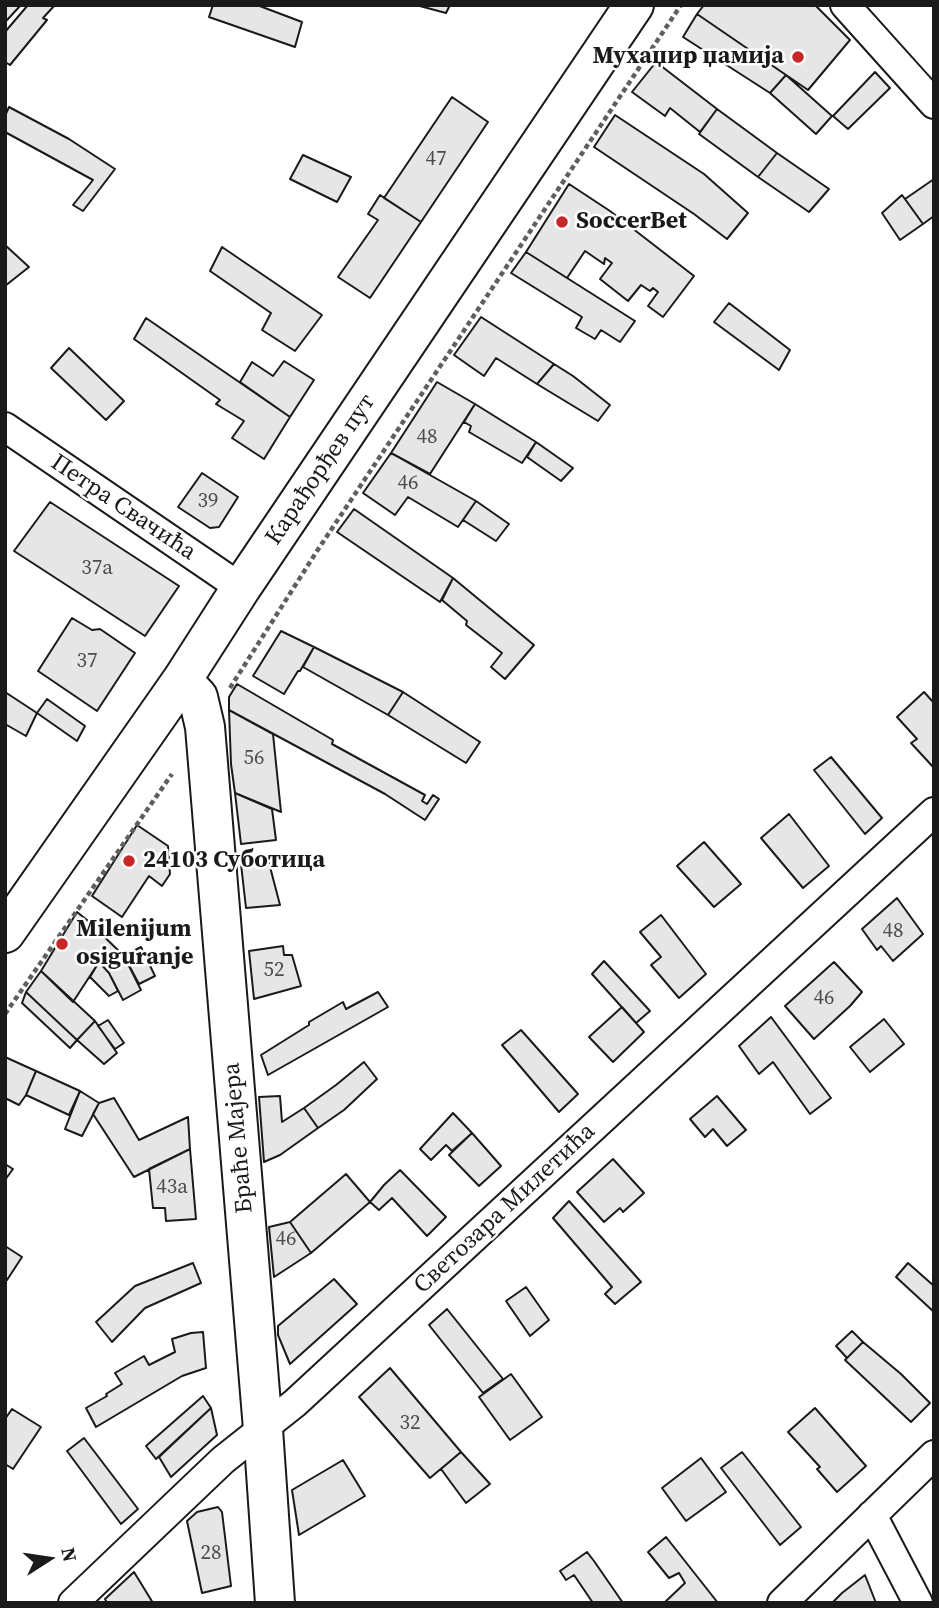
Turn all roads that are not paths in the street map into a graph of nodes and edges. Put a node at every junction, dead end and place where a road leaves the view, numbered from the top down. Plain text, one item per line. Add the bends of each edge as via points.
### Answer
1 (634, 5) edge
2 (845, 5) edge
3 (934, 104) edge
4 (5, 427) edge
5 (241, 588) junction
6 (182, 680) junction
7 (934, 812) edge
8 (5, 933) edge
9 (263, 1429) junction
10 (934, 1455) edge
11 (872, 1515) junction
12 (73, 1603) edge
13 (275, 1603) edge
14 (782, 1603) edge
15 (918, 1603) edge

1 - 5 main road, Карађорђев пут
2 - 3 street
4 - 5 street, Петра Свачића
5 - 6 main road, Карађорђев пут
6 - 8 main road, Карађорђев пут
6 - 9 main road, Браће Мајера via 198,697 205,727
7 - 9 street, Светозара Милетића
9 - 12 street, Светозара Милетића via 223,1460
9 - 13 main road, Браће Мајера
10 - 11 street
11 - 14 street
11 - 15 street

